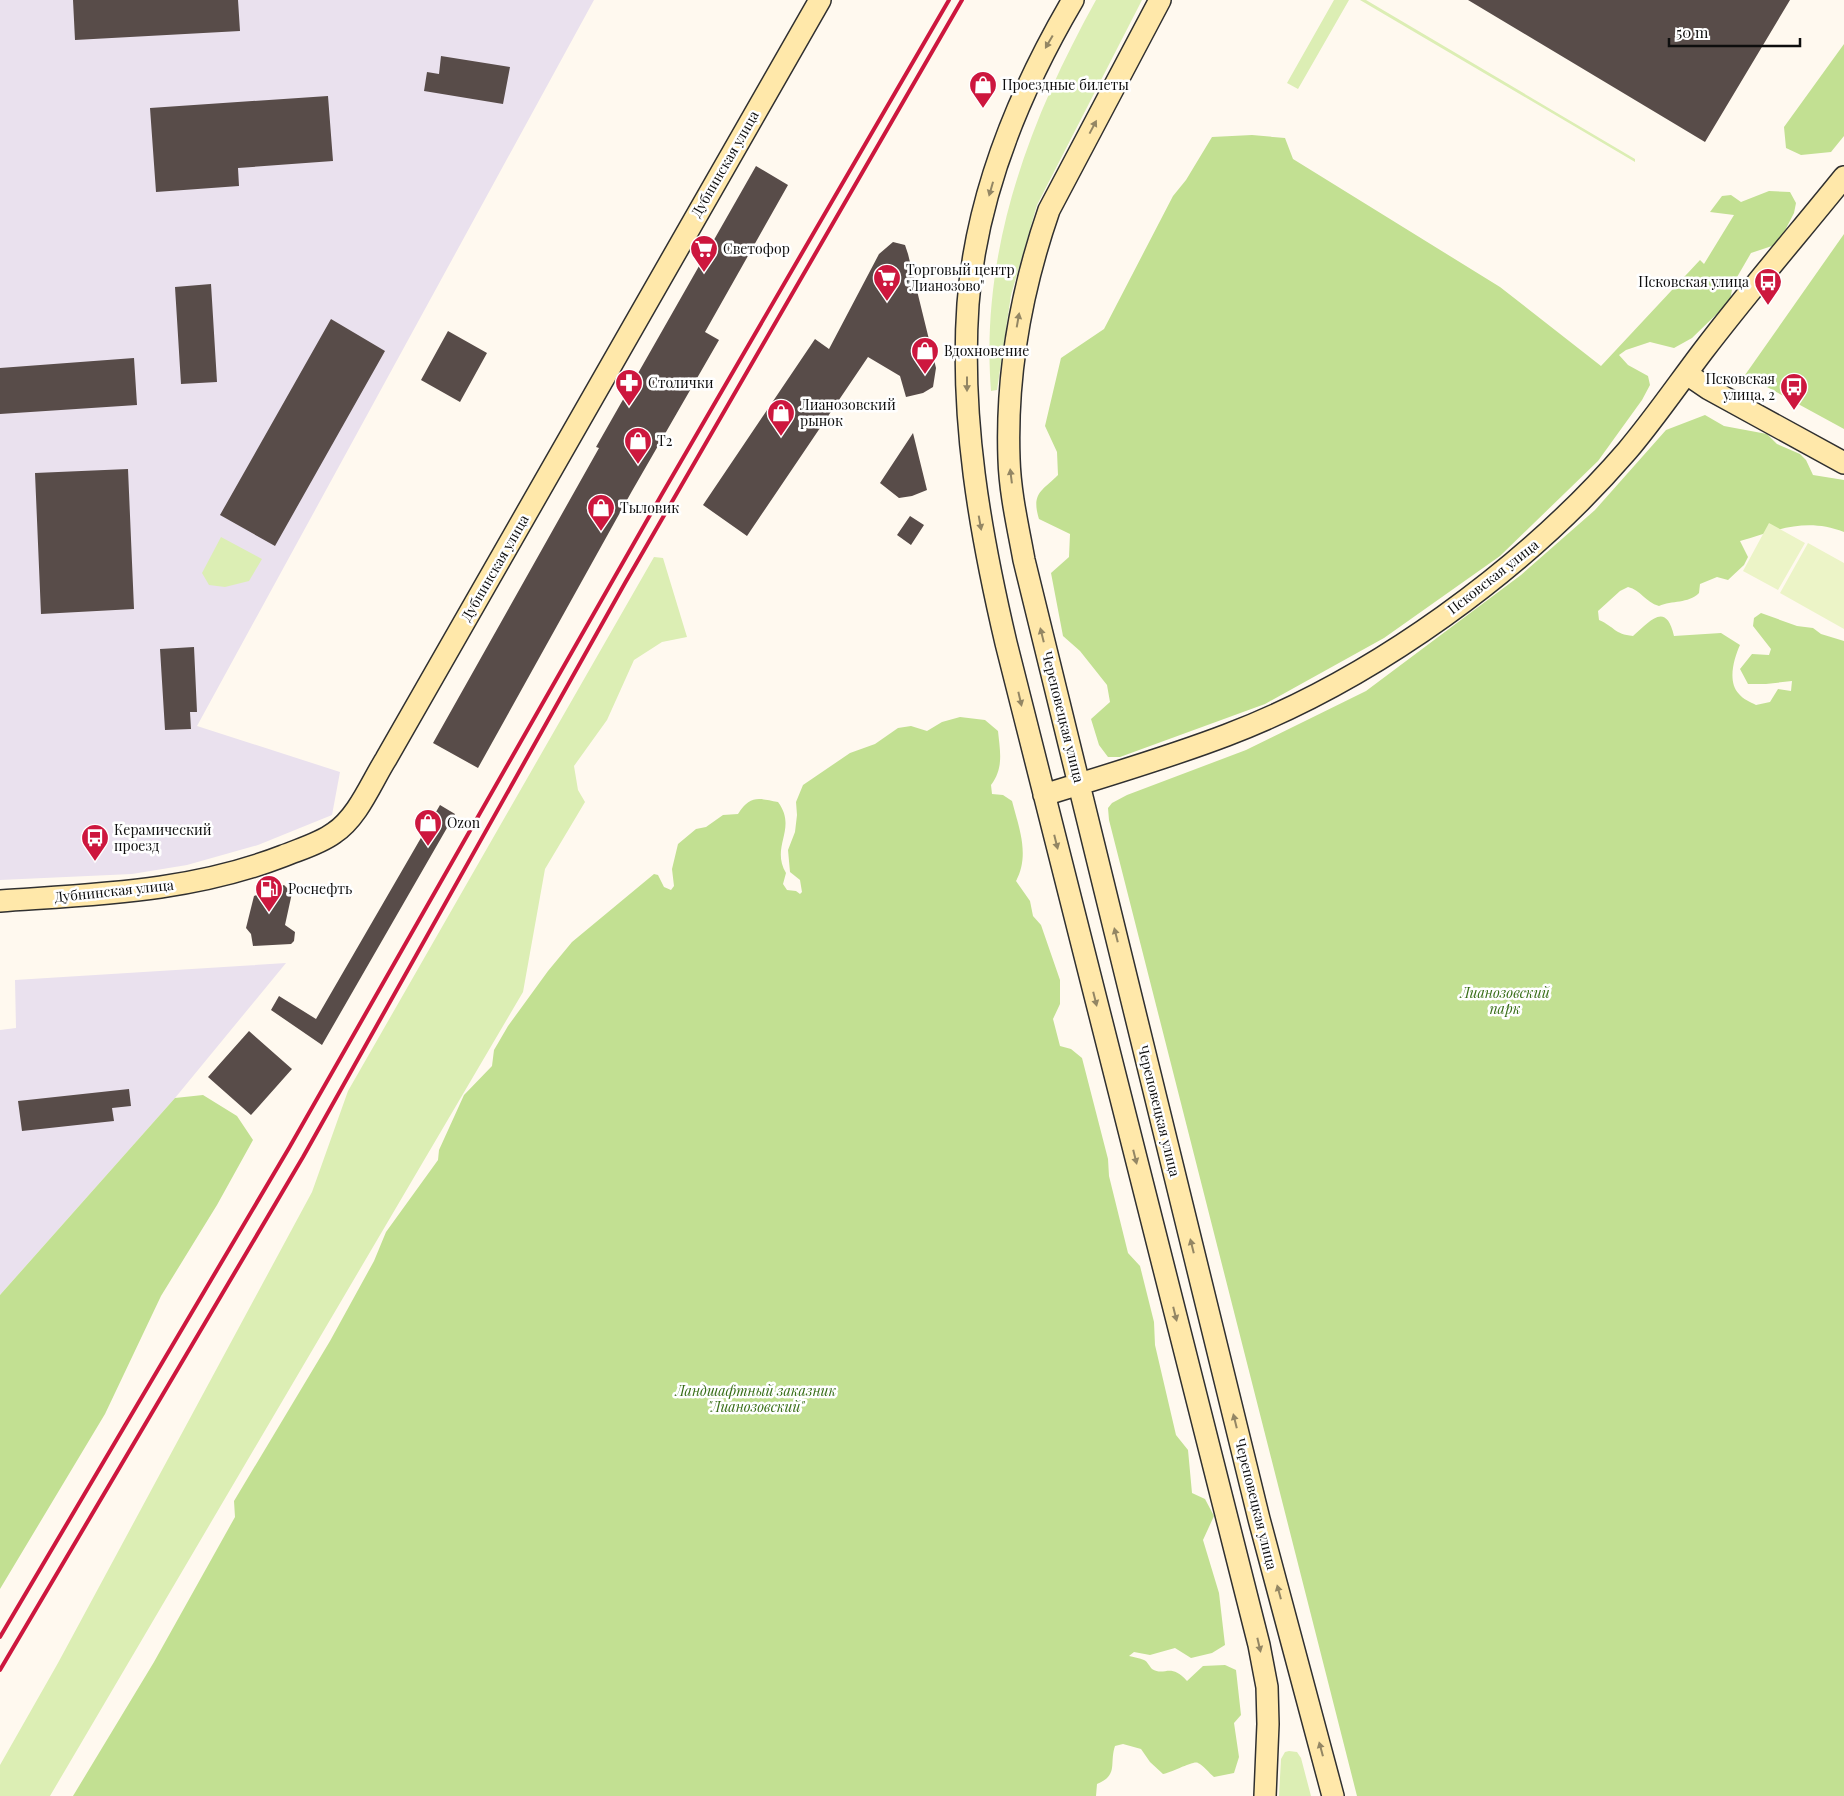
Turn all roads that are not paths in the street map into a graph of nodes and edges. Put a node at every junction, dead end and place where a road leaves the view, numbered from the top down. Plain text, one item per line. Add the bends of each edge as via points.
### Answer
1 (820, 0) edge
2 (1073, 0) edge
3 (1160, 0) edge
4 (1844, 177) edge
5 (1687, 374) junction
6 (1844, 463) edge
7 (1079, 784) junction
8 (1044, 795) junction
9 (0, 901) edge
10 (1265, 1796) edge
11 (1333, 1796) edge

1 - 9 main road, Дубнинская улица via 348,821 318,842 256,866 213,877 142,891
2 -> 8 main road via 1030,79 1005,142 983,216 968,303 967,392 976,500 988,566
7 -> 3 main road, Череповецкая улица via 1024,560 1010,469 1011,369 1021,302 1049,210
4 - 5 main road, Псковская улица
5 - 6 main road
5 - 7 main road, Псковская улица via 1628,451 1546,534 1504,571 1409,641 1275,714 1227,735
7 - 8 main road, Псковская улица
11 -> 7 main road, Череповецкая улица via 1259,1519
8 -> 10 main road via 1259,1645 1267,1687

